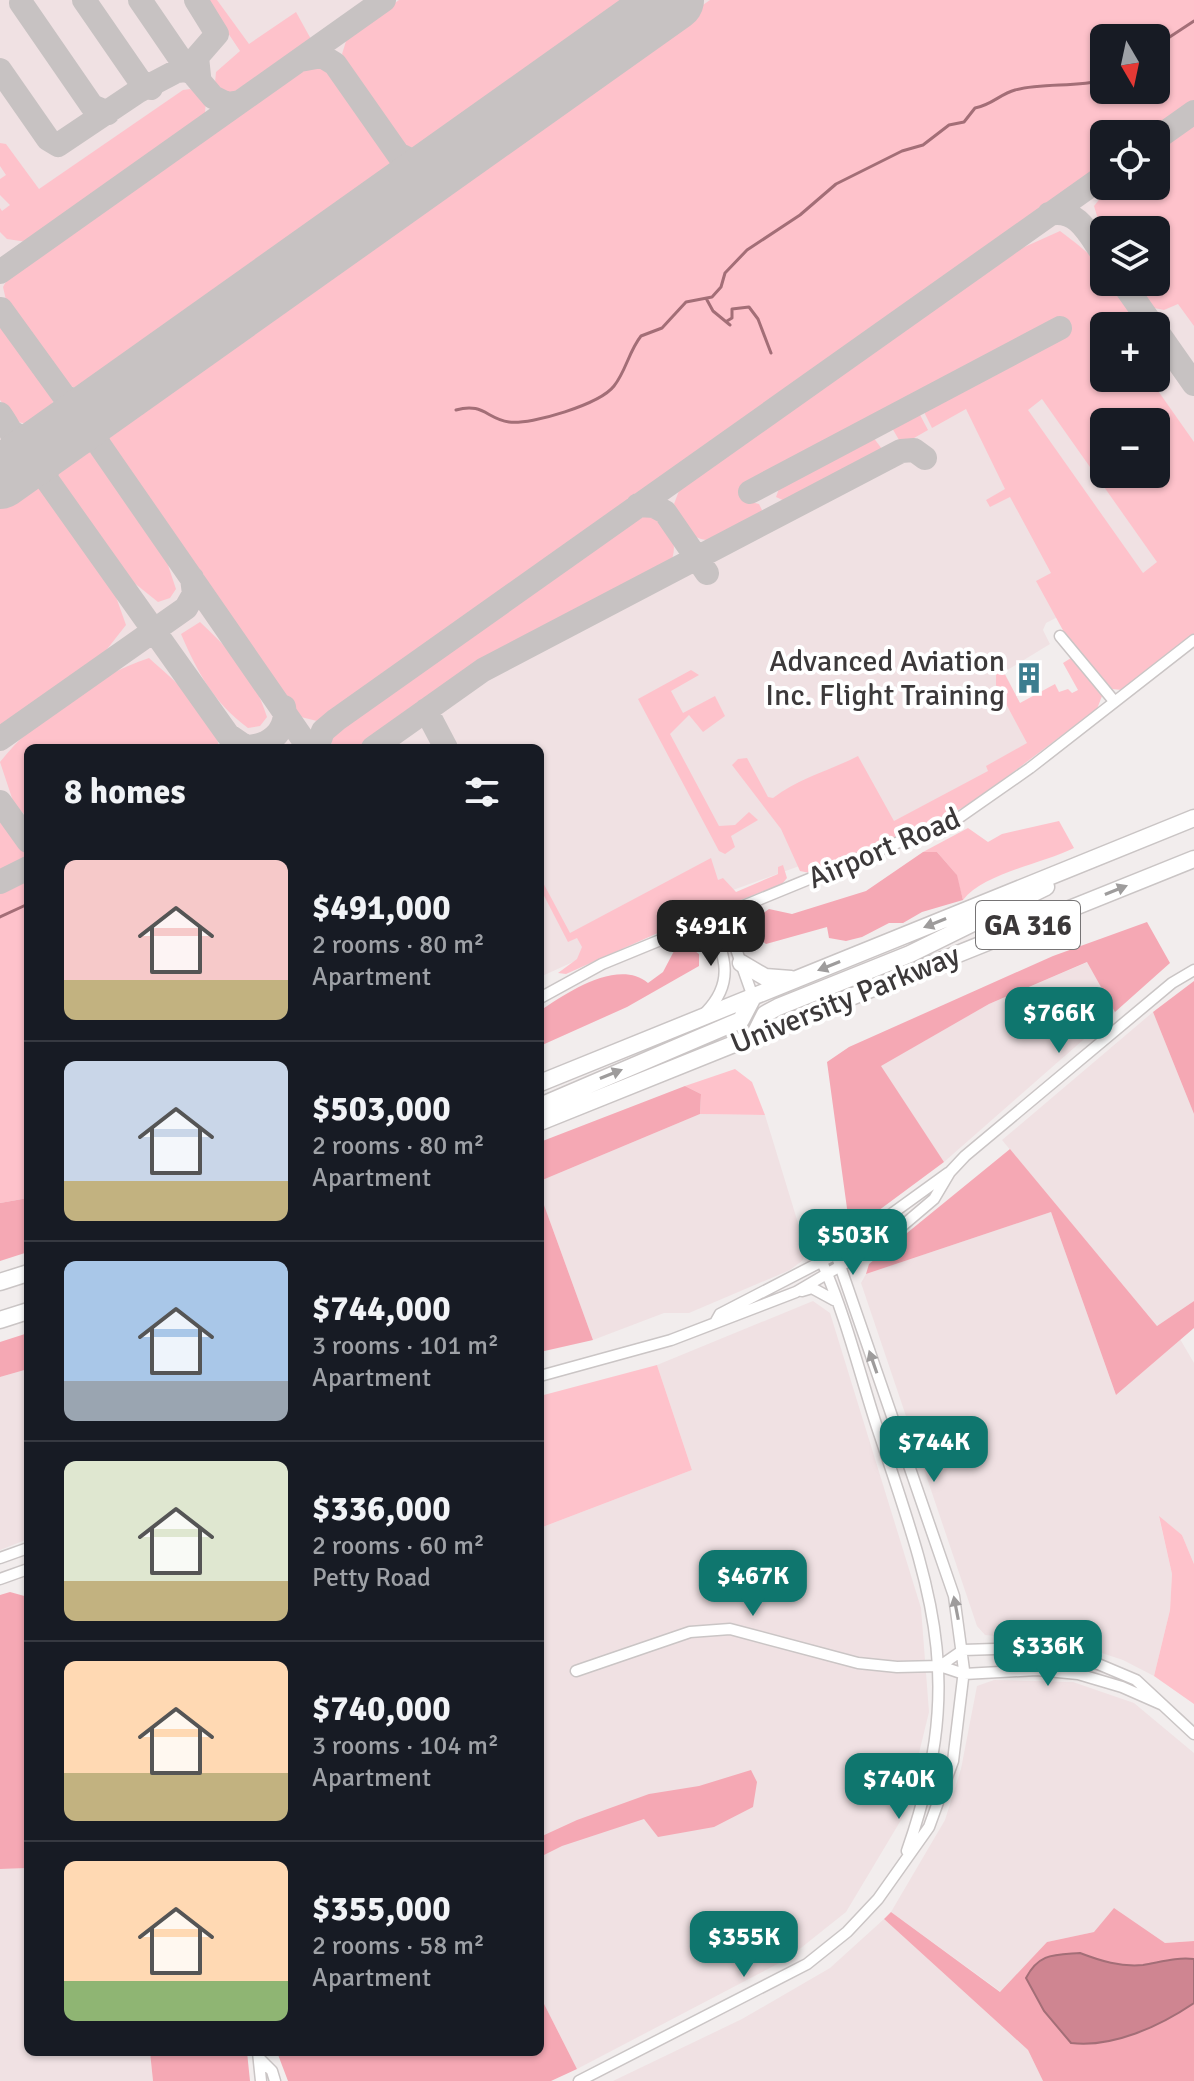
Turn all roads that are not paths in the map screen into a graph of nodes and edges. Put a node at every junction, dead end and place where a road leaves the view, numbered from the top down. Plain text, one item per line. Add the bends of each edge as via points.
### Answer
1 (1060, 636) dead end
2 (1194, 640) edge
3 (1114, 701) junction
4 (1194, 818) edge
5 (1194, 859) edge
6 (1086, 862) junction
7 (747, 905) junction
8 (724, 915) junction
9 (710, 920) junction
10 (733, 941) junction
11 (741, 963) junction
12 (1194, 970) edge
13 (797, 979) junction
14 (544, 996) edge
15 (753, 997) junction
16 (700, 1018) junction
17 (754, 1036) junction
18 (544, 1081) edge
19 (544, 1104) edge
20 (544, 1120) edge
21 (950, 1172) junction
22 (858, 1255) junction
23 (837, 1260) junction
24 (822, 1262) junction
25 (827, 1273) junction
26 (24, 1274) edge
27 (0, 1282) edge
28 (796, 1292) junction
29 (848, 1292) junction
30 (836, 1301) junction
31 (24, 1312) edge
32 (0, 1320) edge
33 (715, 1323) junction
34 (544, 1375) edge
35 (24, 1549) edge
36 (0, 1558) edge
37 (24, 1570) edge
38 (0, 1579) edge
39 (963, 1650) junction
40 (940, 1666) junction
41 (576, 1671) dead end
42 (964, 1674) junction
43 (1163, 1705) junction
44 (1194, 1734) edge
45 (903, 1860) junction
46 (258, 2056) edge
47 (259, 2056) edge
48 (261, 2081) edge
49 (275, 2081) edge
50 (579, 2081) edge

1 - 3 street
2 - 3 street, Airport Road
3 - 7 street, Airport Road via 960,817
4 - 6 highway, University Parkway / GA 316
17 -> 5 highway, University Parkway / GA 316
6 -> 13 highway, University Parkway / GA 316
6 - 17 highway via 1022,901 944,938 778,1007 765,1014
7 - 8 street, Airport Road
7 - 10 street
8 - 9 street, Airport Road
8 - 10 street
9 - 14 street, Airport Road via 602,964
9 - 16 street via 728,969 717,1000
10 - 11 street
11 - 13 highway via 765,977
11 - 15 street
12 - 21 street via 1056,1079
13 - 15 highway, University Parkway / GA 316
15 - 16 highway, University Parkway / GA 316
19 -> 15 highway via 741,1020
16 - 18 highway, University Parkway / GA 316
17 - 20 highway, University Parkway / GA 316
21 - 22 street via 934,1199 888,1238
21 - 23 street via 921,1189
22 - 23 street
22 - 29 street
23 - 24 street
23 - 25 street
23 - 29 street
24 - 25 street
24 - 33 street via 720,1314
25 - 28 street
25 - 30 street
26 - 27 highway
28 - 30 street via 812,1288
28 - 33 street
39 -> 29 street via 950,1584
30 - 40 street via 914,1537 933,1609
31 - 32 highway
33 - 34 street
35 - 36 street
37 - 38 street
39 - 40 street
39 - 42 street
39 - 43 street via 1072,1653 1136,1680
40 - 41 street via 858,1663 730,1629 690,1632
40 - 42 street
40 - 45 street via 938,1738
42 - 43 street via 1078,1674
42 - 45 street via 957,1749 929,1827
43 - 44 street
45 - 50 street via 878,1899 807,1964
46 - 48 street
47 - 49 street

